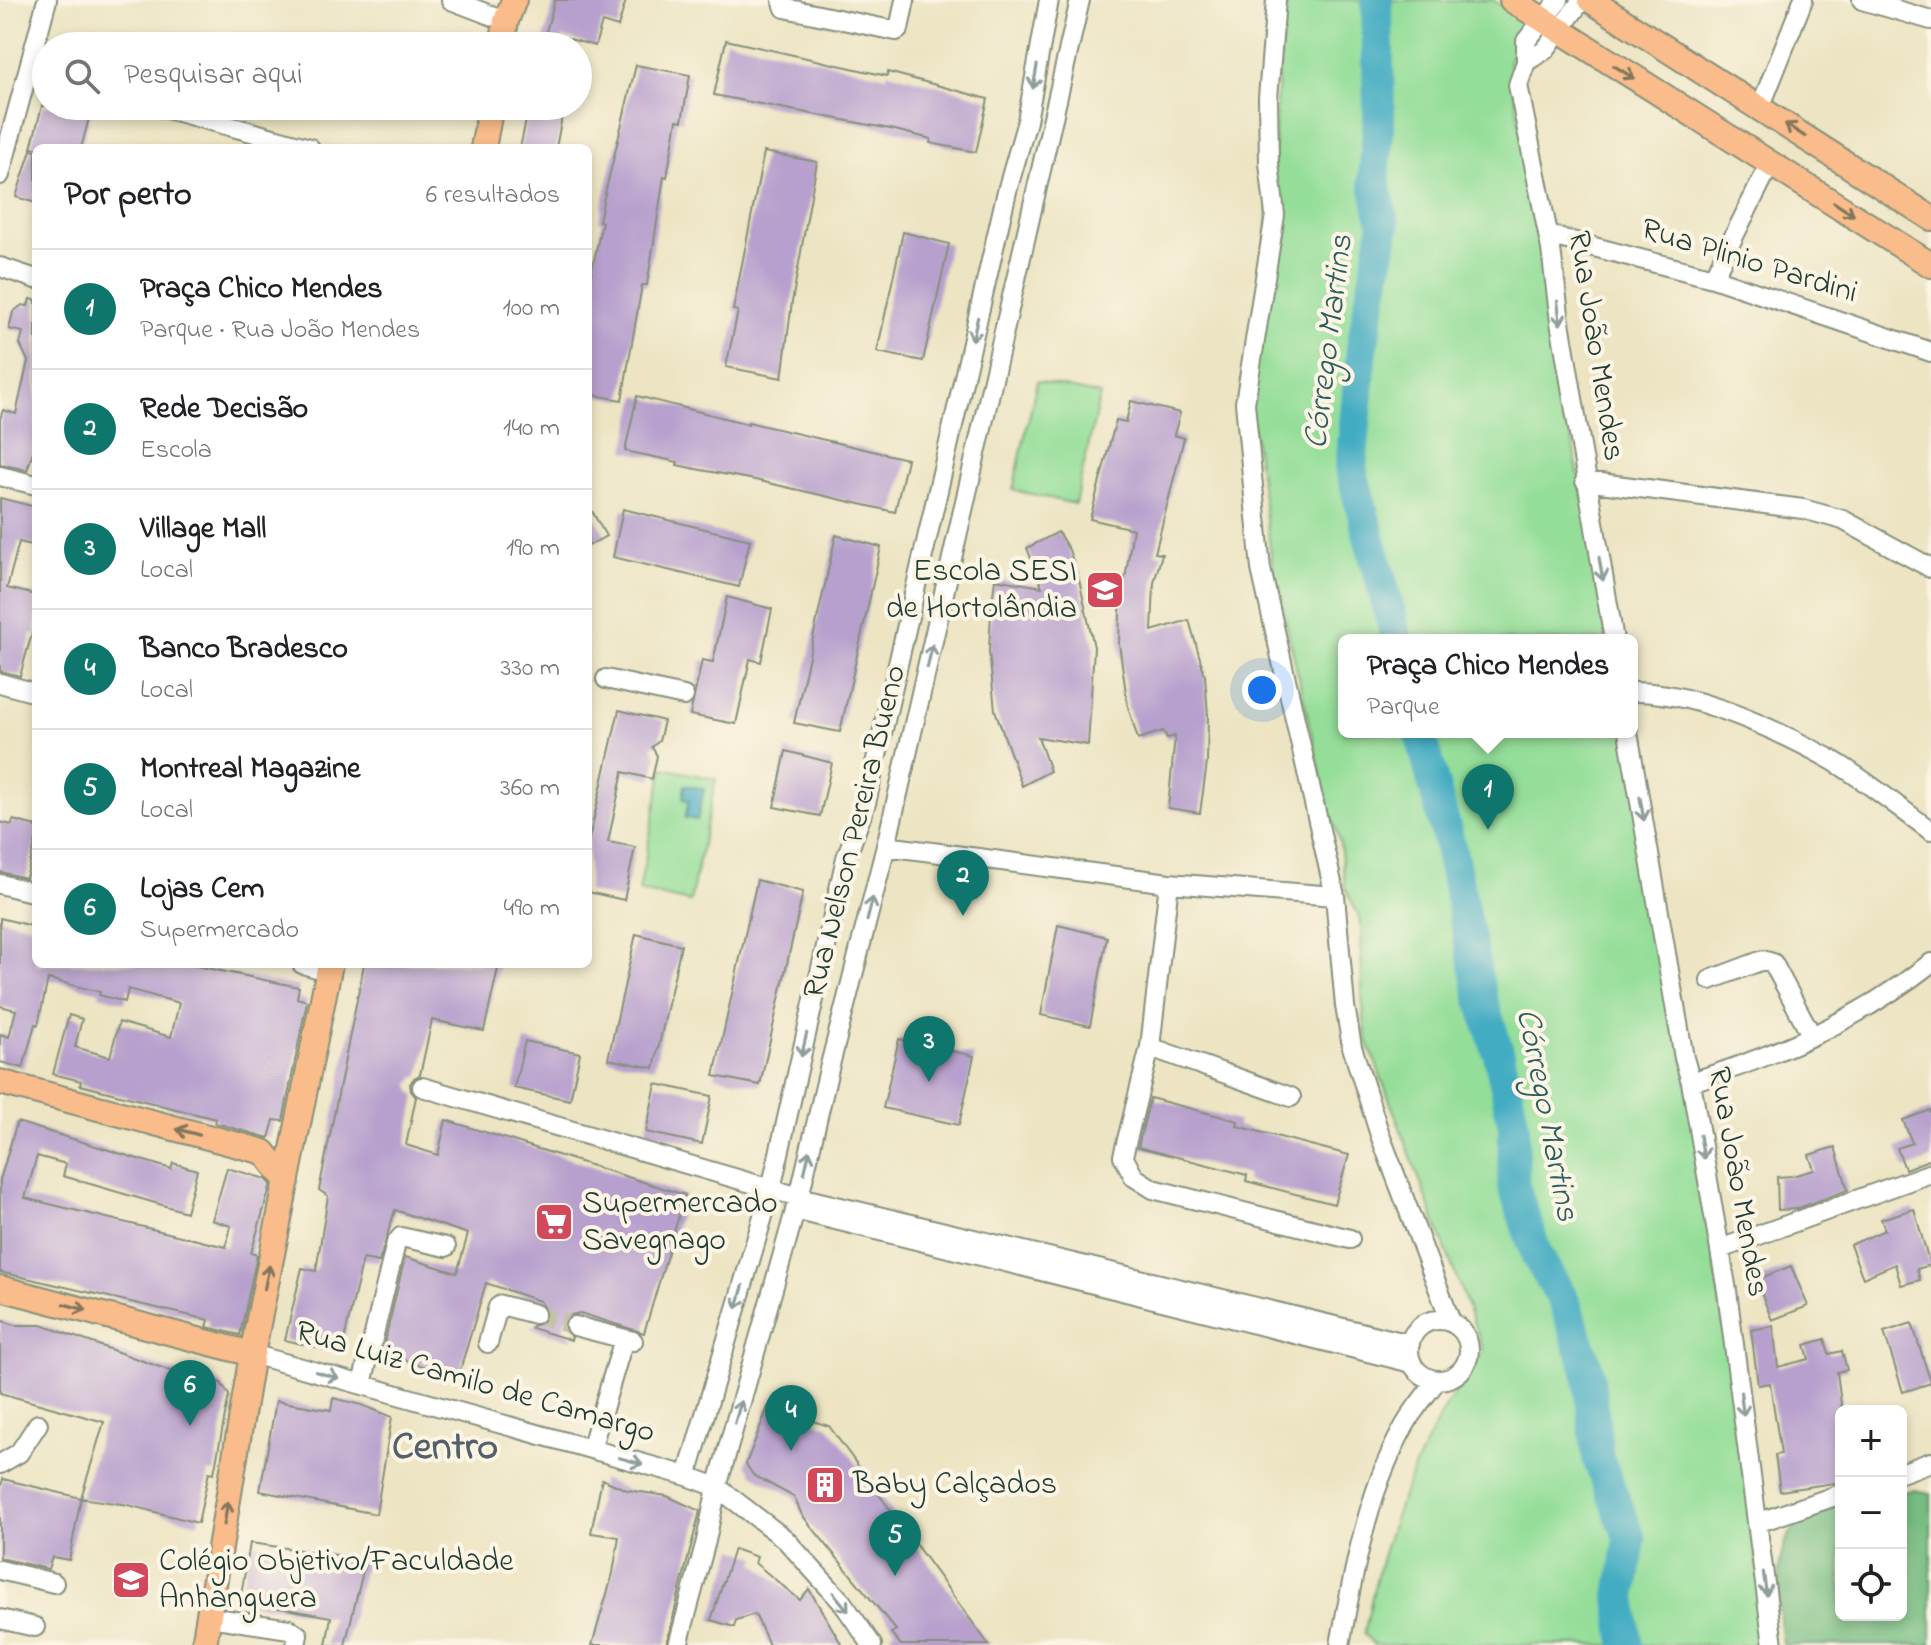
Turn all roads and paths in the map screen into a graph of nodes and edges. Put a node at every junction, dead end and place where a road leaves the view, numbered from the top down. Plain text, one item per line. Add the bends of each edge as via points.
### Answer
1 (47, 0) edge
2 (451, 0) edge
3 (782, 0) edge
4 (905, 0) edge
5 (1049, 0) edge
6 (1080, 0) edge
7 (1276, 0) edge
8 (1512, 0) edge
9 (1559, 0) edge
10 (1582, 0) edge
11 (1590, 0) edge
12 (1803, 0) edge
13 (1862, 0) edge
14 (510, 11) edge
15 (1931, 20) edge
16 (1550, 26) junction
17 (43, 32) edge
18 (505, 32) edge
19 (32, 87) edge
20 (1760, 108) junction
21 (207, 120) edge
22 (488, 120) edge
23 (295, 144) edge
24 (484, 144) edge
25 (1771, 162) junction
26 (0, 175) edge
27 (1931, 218) edge
28 (1548, 235) junction
29 (1931, 265) edge
30 (0, 267) edge
31 (32, 278) edge
32 (1713, 278) junction
33 (1931, 352) edge
34 (0, 476) edge
35 (1585, 481) junction
36 (32, 484) edge
37 (1931, 568) edge
38 (1613, 634) edge
39 (606, 679) dead end
40 (0, 683) edge
41 (32, 692) edge
42 (1638, 692) edge
43 (684, 696) dead end
44 (1629, 738) edge
45 (1931, 831) edge
46 (886, 846) junction
47 (1169, 883) junction
48 (0, 884) edge
49 (32, 892) edge
50 (1335, 896) junction
51 (1931, 963) edge
52 (329, 968) edge
53 (1710, 980) dead end
54 (1812, 1036) junction
55 (1150, 1047) junction
56 (0, 1082) edge
57 (1691, 1082) junction
58 (422, 1087) dead end
59 (1291, 1097) dead end
60 (298, 1123) junction
61 (264, 1152) junction
62 (1931, 1173) edge
63 (287, 1181) junction
64 (771, 1189) junction
65 (797, 1204) junction
66 (1350, 1239) dead end
67 (446, 1247) dead end
68 (1720, 1249) junction
69 (0, 1288) edge
70 (535, 1314) tunnel mouth
71 (1451, 1322) junction
72 (575, 1326) tunnel mouth
73 (488, 1343) dead end
74 (1411, 1353) junction
75 (252, 1354) junction
76 (1437, 1380) junction
77 (362, 1384) junction
78 (38, 1424) dead end
79 (591, 1449) junction
80 (1931, 1462) edge
81 (0, 1464) edge
82 (1907, 1471) edge
83 (687, 1476) junction
84 (717, 1487) junction
85 (1835, 1496) edge
86 (1757, 1523) junction
87 (0, 1570) edge
88 (54, 1583) dead end
89 (209, 1617) junction
90 (0, 1619) edge
91 (35, 1627) dead end
92 (204, 1645) edge
93 (296, 1645) edge
94 (678, 1645) edge
95 (872, 1645) edge
96 (1340, 1645) edge
97 (1773, 1645) edge

1 - 17 street
2 - 14 street
3 - 4 street via 785,8 896,31
5 -> 64 street, Rua Nelson Pereira Bueno via 1027,121 866,803 846,858
46 -> 6 street, Rua Nelson Pereira Bueno
7 - 50 street via 1268,98 1275,215 1245,403 1261,569
8 - 16 main road
9 - 16 street, Rua João Mendes
10 - 16 street, Rua João Mendes
11 - 20 main road
12 - 20 street
13 - 15 street
14 - 18 main road
16 -> 25 main road
16 - 28 street, Rua João Mendes via 1545,50 1526,62 1518,85
19 - 26 street
27 -> 20 main road
21 - 23 street
22 - 24 main road
25 -> 29 main road
25 - 32 street
28 - 32 street, Rua Plinio Pardini
28 -> 35 street, Rua João Mendes
30 - 31 street
32 - 33 street, Rua Plinio Pardini
34 - 36 street
35 - 37 street via 1803,509 1843,520
35 -> 38 street, Rua João Mendes
39 - 43 street
40 - 41 street
42 - 45 street via 1704,703 1831,760
44 -> 57 street, Rua João Mendes
46 - 47 street
65 -> 46 street, Rua Nelson Pereira Bueno
47 - 50 street
47 - 55 street
48 - 49 street
50 - 71 street via 1352,1047
51 - 54 street via 1872,1006
52 - 60 main road
53 - 54 street via 1763,960 1773,963
54 - 57 street
55 - 59 street
55 - 66 street via 1123,1156 1134,1177 1153,1189
61 -> 56 main road
57 -> 68 street, Rua João Mendes
58 - 64 street
60 - 61 main road
60 - 63 main road
61 - 63 main road
62 - 68 street
75 -> 63 main road
64 - 65 street
64 -> 83 street, Rua Nelson Pereira Bueno
65 - 74 street
84 -> 65 street, Rua Nelson Pereira Bueno
67 - 77 street via 401,1237 396,1243
68 -> 86 street, Rua João Mendes
69 -> 75 main road, Rua Luiz Camilo de Camargo
70 - 73 street via 501,1305
71 - 74 street via 1436,1320 1419,1328
71 - 76 street via 1468,1338 1469,1358 1457,1375
72 - 79 street via 628,1340
74 - 76 street via 1418,1371
75 -> 77 street, Rua Luiz Camilo de Camargo
89 -> 75 main road
76 - 96 street via 1410,1417 1378,1486
77 - 79 street, Rua Luiz Camilo de Camargo
78 - 81 street via 19,1453
79 -> 83 street, Rua Luiz Camilo de Camargo
80 - 82 street
83 - 84 street, Rua Luiz Camilo de Camargo
84 - 94 street, Rua Nelson Pereira Bueno
84 -> 95 street, Rua Luiz Camilo de Camargo via 785,1539 842,1602
85 - 86 street
86 -> 97 street, Rua João Mendes
87 - 88 street
89 - 92 main road
89 - 93 street via 289,1629 298,1635
90 - 91 street

